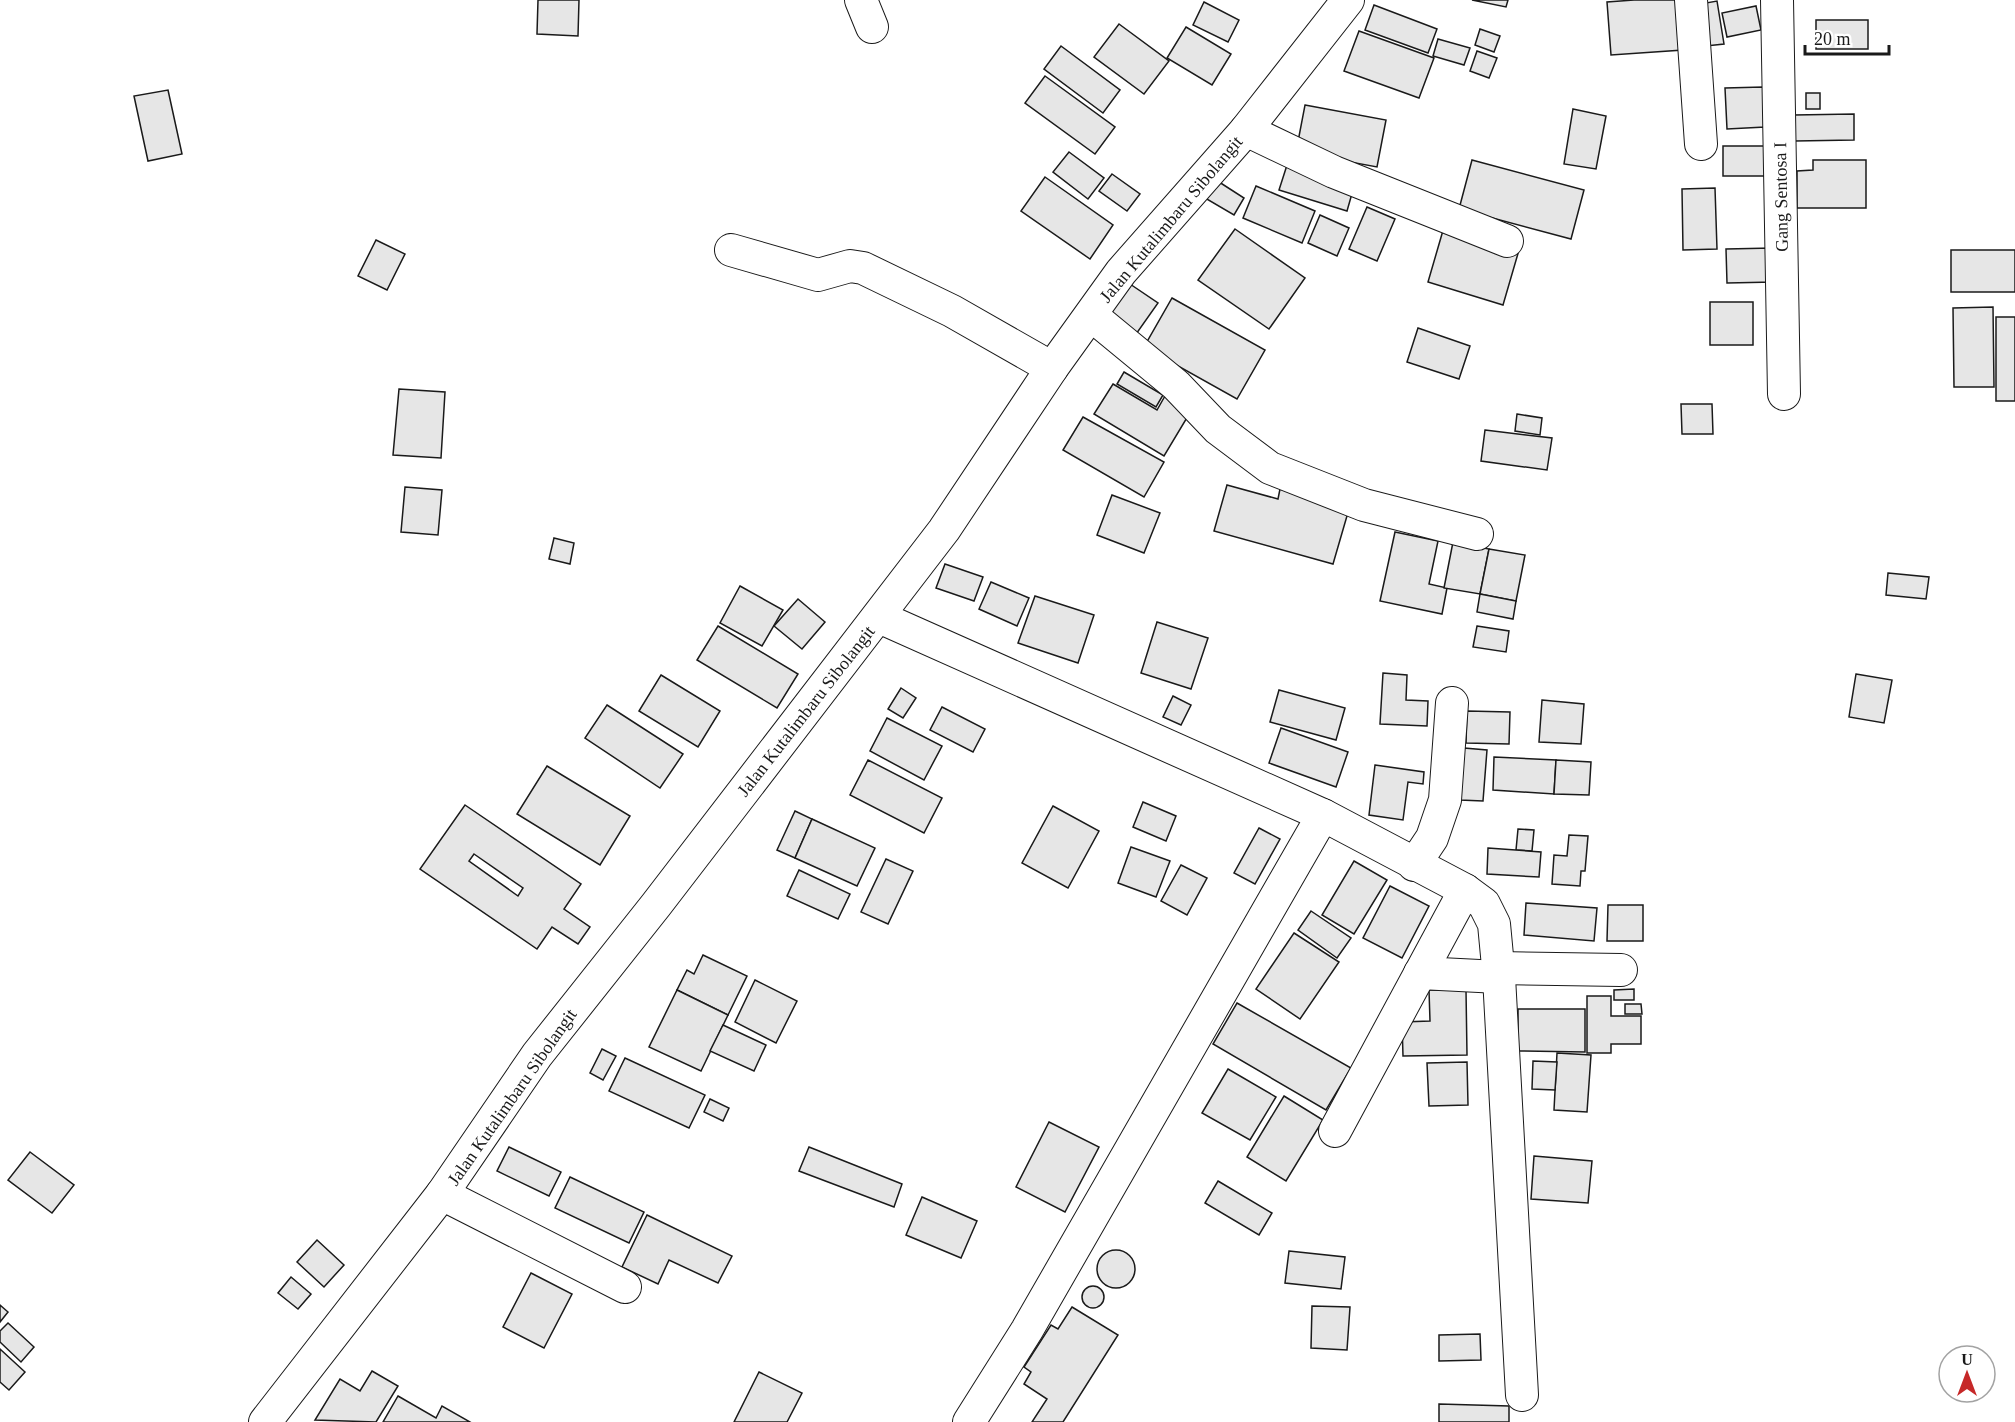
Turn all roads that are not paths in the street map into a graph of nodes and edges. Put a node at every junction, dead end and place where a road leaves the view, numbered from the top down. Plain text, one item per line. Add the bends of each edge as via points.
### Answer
1 (1348, 0) edge
2 (1691, 0) edge
3 (1778, 0) edge
4 (1246, 130) junction
5 (1701, 144) dead end
6 (1507, 241) dead end
7 (731, 250) dead end
8 (1091, 315) junction
9 (1052, 368) junction
10 (1784, 394) dead end
11 (1477, 534) dead end
12 (879, 617) junction
13 (1452, 703) dead end
14 (1323, 815) junction
15 (1414, 865) junction
16 (1465, 890) junction
17 (1621, 970) dead end
18 (1420, 973) junction
19 (1498, 973) junction
20 (1335, 1131) dead end
21 (442, 1194) junction
22 (625, 1287) dead end
23 (1522, 1395) dead end
24 (265, 1422) edge
25 (969, 1422) edge

1 - 4 street, Jalan Kutalimbaru Sibolangit
2 - 5 street
3 - 10 street, Gang Sentosa I
4 - 6 street via 1334,172
4 - 8 street, Jalan Kutalimbaru Sibolangit via 1121,272
7 - 9 street via 818,275 850,266 863,268 952,311
8 - 9 street, Jalan Kutalimbaru Sibolangit
8 - 11 street via 1176,384 1218,429 1270,468 1364,505
9 - 12 street, Jalan Kutalimbaru Sibolangit via 944,530
12 - 14 street
12 - 21 street, Jalan Kutalimbaru Sibolangit via 537,1055
13 - 15 street via 1445,800 1432,838
14 - 15 street
14 - 25 street via 1033,1320
15 - 16 street
16 - 18 street
16 - 19 street via 1484,904 1494,924
17 - 19 street
18 - 19 street
18 - 20 street
19 - 23 street
21 - 22 street
21 - 24 street, Jalan Kutalimbaru Sibolangit

